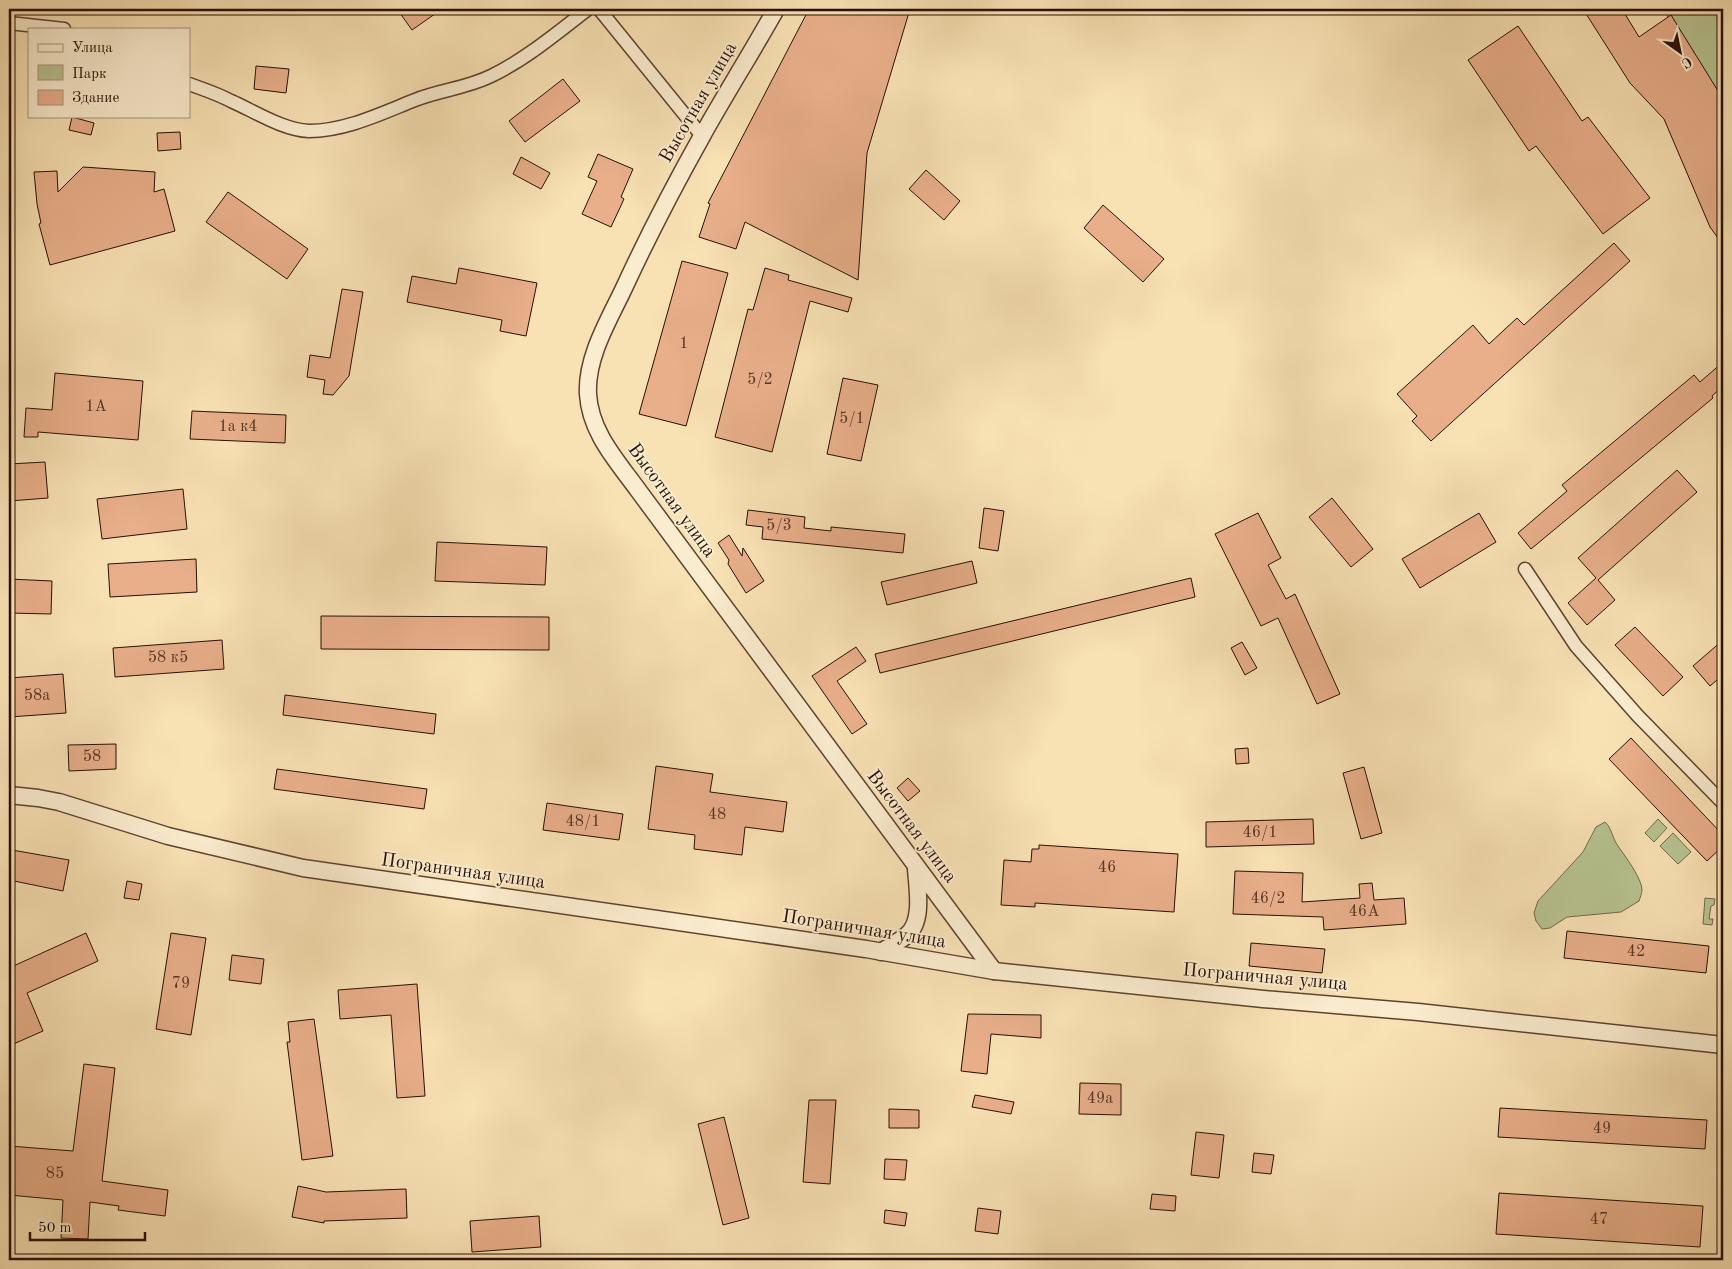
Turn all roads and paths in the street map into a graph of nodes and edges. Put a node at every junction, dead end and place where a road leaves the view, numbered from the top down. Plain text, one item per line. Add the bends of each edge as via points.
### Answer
1 (588, 9) edge
2 (599, 9) edge
3 (776, 9) edge
4 (9, 23) edge
5 (55, 28) edge
6 (190, 84) edge
7 (702, 136) junction
8 (1525, 569) dead end
9 (9, 795) edge
10 (1723, 803) edge
11 (916, 868) junction
12 (881, 952) junction
13 (994, 971) junction
14 (1723, 1045) edge

1 - 6 street via 492,76 336,128 299,129
2 - 7 street
3 - 7 street, Высотная улица
4 - 5 street
7 - 11 street, Высотная улица via 634,263 601,338 589,379 591,414 602,439 633,483
8 - 10 street via 1576,646 1638,716
9 - 12 street, Пограничная улица via 59,802 177,839 303,868
11 - 12 street via 916,923 907,935
11 - 13 street, Высотная улица
12 - 13 street, Пограничная улица
13 - 14 street, Пограничная улица

